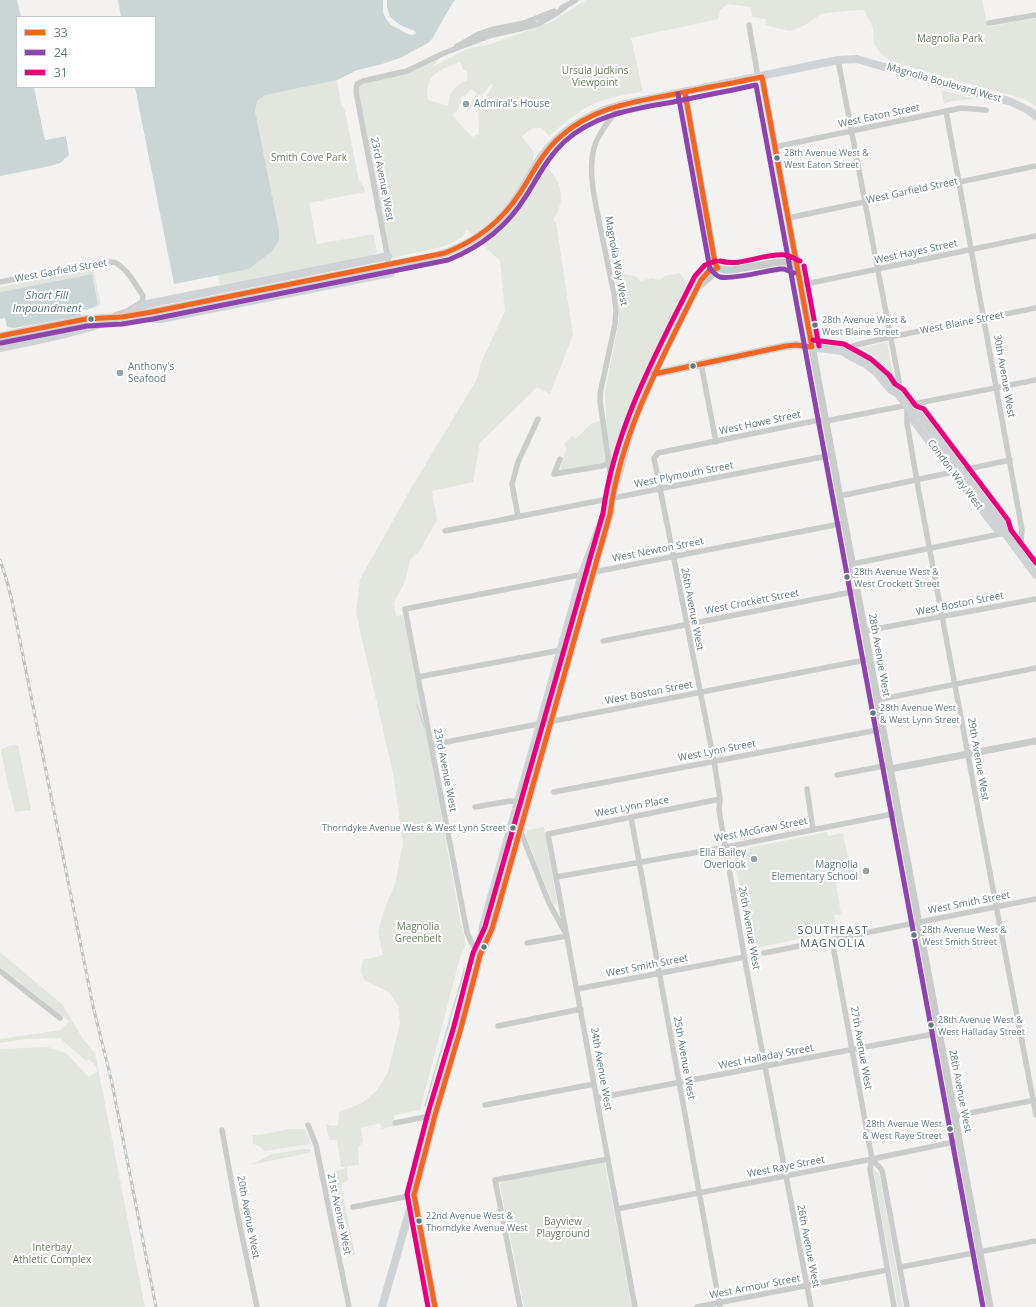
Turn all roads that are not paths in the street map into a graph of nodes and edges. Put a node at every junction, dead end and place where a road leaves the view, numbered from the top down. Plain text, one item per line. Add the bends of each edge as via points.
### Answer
1 (576, 0) edge
2 (1036, 15) edge
3 (989, 23) dead end
4 (749, 25) dead end
5 (838, 60) junction
6 (760, 77) junction
7 (685, 92) junction
8 (620, 105) junction
9 (986, 110) dead end
10 (946, 111) junction
11 (1036, 116) edge
12 (852, 131) junction
13 (775, 147) junction
14 (1036, 166) edge
15 (959, 182) junction
16 (865, 202) junction
17 (788, 218) junction
18 (1036, 236) edge
19 (971, 250) junction
20 (388, 256) junction
21 (797, 267) junction
22 (718, 268) junction
23 (877, 270) junction
24 (391, 273) joint
25 (0, 282) edge
26 (801, 285) junction
27 (1036, 308) edge
28 (122, 317) junction
29 (984, 319) junction
30 (0, 336) edge
31 (890, 337) junction
32 (0, 342) edge
33 (812, 347) junction
34 (0, 348) edge
35 (842, 351) junction
36 (701, 364) junction
37 (654, 374) junction
38 (1036, 380) edge
39 (997, 388) junction
40 (898, 394) junction
41 (910, 409) junction
42 (538, 419) dead end
43 (826, 422) junction
44 (716, 442) junction
45 (832, 456) junction
46 (654, 458) joint
47 (560, 459) dead end
48 (1010, 460) junction
49 (609, 463) junction
50 (957, 471) junction
51 (917, 480) junction
52 (659, 488) junction
53 (840, 496) junction
54 (612, 498) junction
55 (518, 516) junction
56 (844, 522) junction
57 (445, 531) dead end
58 (1005, 533) junction
59 (930, 548) junction
60 (1017, 549) junction
61 (673, 556) junction
62 (1024, 559) junction
63 (1036, 559) edge
64 (852, 564) junction
65 (593, 572) junction
66 (582, 574) junction
67 (1036, 575) edge
68 (857, 591) junction
69 (1036, 599) edge
70 (405, 609) joint
71 (943, 617) junction
72 (686, 624) junction
73 (865, 631) junction
74 (603, 641) dead end
75 (572, 648) junction
76 (560, 650) junction
77 (870, 659) junction
78 (1036, 668) edge
79 (418, 677) junction
80 (955, 684) junction
81 (700, 692) junction
82 (877, 700) junction
83 (551, 721) junction
84 (539, 724) junction
85 (882, 729) junction
86 (1036, 741) edge
87 (432, 745) junction
88 (968, 754) junction
89 (714, 761) junction
90 (890, 767) junction
91 (837, 775) dead end
92 (807, 789) dead end
93 (554, 792) dead end
94 (720, 799) junction
95 (518, 802) junction
96 (528, 802) junction
97 (475, 808) dead end
98 (898, 813) junction
99 (631, 817) junction
100 (511, 825) junction
101 (520, 830) junction
102 (813, 830) junction
103 (548, 834) joint
104 (726, 847) junction
105 (640, 862) junction
106 (556, 877) junction
107 (1036, 899) edge
108 (996, 907) junction
109 (918, 922) junction
110 (567, 936) junction
111 (832, 940) junction
112 (527, 944) dead end
113 (764, 952) dead end
114 (480, 955) junction
115 (745, 957) junction
116 (0, 971) edge
117 (660, 973) junction
118 (577, 989) junction
119 (581, 1009) junction
120 (60, 1018) dead end
121 (498, 1026) dead end
122 (939, 1033) junction
123 (852, 1050) junction
124 (765, 1066) junction
125 (680, 1083) junction
126 (594, 1084) junction
127 (597, 1098) junction
128 (1034, 1101) edge
129 (485, 1105) dead end
130 (435, 1115) junction
131 (1036, 1115) edge
132 (955, 1116) junction
133 (395, 1123) dead end
134 (308, 1125) dead end
135 (222, 1130) dead end
136 (959, 1141) junction
137 (608, 1159) junction
138 (872, 1159) junction
139 (786, 1176) junction
140 (700, 1193) junction
141 (414, 1195) junction
142 (353, 1207) dead end
143 (617, 1209) junction
144 (1036, 1241) edge
145 (979, 1252) junction
146 (901, 1267) junction
147 (888, 1270) junction
148 (807, 1286) junction
149 (721, 1306) edge
150 (257, 1307) edge
151 (349, 1307) edge
152 (382, 1307) edge
153 (435, 1307) edge
154 (520, 1307) edge
155 (635, 1307) edge
156 (697, 1307) edge
157 (811, 1307) edge
158 (894, 1307) edge
159 (907, 1307) edge
160 (990, 1307) edge

1 - 20 street, 23rd Avenue West via 538,24 492,34 407,71 357,84
2 - 3 street
4 - 6 street, 28th Avenue West
5 - 6 main road, Magnolia Boulevard West
5 - 11 main road, Magnolia Boulevard West via 857,59 1009,101
5 - 12 street
6 - 7 main road, Magnolia Boulevard West
6 - 13 street, 28th Avenue West
7 - 8 main road, Magnolia Boulevard West
7 - 22 street via 715,263
8 - 28 main road via 598,112 580,122 549,147 503,216 480,236 454,250 421,259
8 - 49 street, Magnolia Way West via 596,143 592,172 593,190 616,310 600,394
9 - 10 street, West Eaton Street via 961,108
10 - 12 street, West Eaton Street
10 - 15 street, 30th Avenue West
12 - 13 street, West Eaton Street
12 - 16 street
13 - 17 street, 28th Avenue West
14 - 15 street, West Garfield Street
15 - 16 street, West Garfield Street
15 - 19 street, 30th Avenue West
16 - 17 street, West Garfield Street
16 - 23 street
17 - 21 street, 28th Avenue West
18 - 19 street, West Hayes Street
19 - 23 street, West Hayes Street
19 - 29 street, 30th Avenue West
20 - 24 street, 23rd Avenue West
20 - 28 main road via 152,303
21 - 22 street via 779,262 732,270
21 - 26 street, 28th Avenue West
22 - 37 street via 697,287
23 - 26 street, West Hayes Street
23 - 31 street
24 - 28 main road via 161,319
25 - 32 street, West Garfield Street via 92,263 112,262 124,270 143,296 142,302 125,312 104,319
26 - 33 street, 28th Avenue West
27 - 29 street, West Blaine Street
28 - 30 main road via 86,319
28 - 34 main road via 53,337
29 - 31 street, West Blaine Street
29 - 39 street, 30th Avenue West
31 - 35 street, West Blaine Street
31 - 40 street via 899,382
33 - 35 main road, Condon Way West
33 - 36 main road via 786,346
33 - 43 street, 28th Avenue West
35 - 40 main road, Condon Way West via 867,365
36 - 37 main road
36 - 44 street
37 - 54 main road via 632,426
38 - 39 street, West Howe Street
39 - 41 street, West Howe Street
39 - 48 street, 30th Avenue West
40 - 41 main road, Condon Way West
41 - 43 street, West Howe Street
41 - 50 main road, Condon Way West via 919,414
41 - 51 street, 29th Avenue West via 907,423
42 - 55 street via 518,462 512,484
43 - 44 street, West Howe Street via 819,420
43 - 45 street, 28th Avenue West
44 - 46 street, West Howe Street via 658,453
45 - 52 street, West Plymouth Street
45 - 53 street, 28th Avenue West
46 - 52 street, 26th Avenue West
47 - 49 street via 554,474
48 - 50 street
48 - 60 street, 30th Avenue West via 1022,530
49 - 54 street, Magnolia Way West
50 - 51 street
50 - 58 main road, Condon Way West via 1002,524
51 - 53 street
51 - 59 street, 29th Avenue West
52 - 54 street, West Plymouth Street
52 - 61 street, 26th Avenue West
53 - 56 street, 28th Avenue West
54 - 55 street, West Plymouth Street
54 - 65 main road via 610,514
54 - 66 main road via 605,510
55 - 57 street, West Plymouth Street
56 - 61 street, West Newton Street
56 - 64 street, 28th Avenue West
58 - 59 street
58 - 60 main road, Condon Way West
59 - 64 street
59 - 71 street, 29th Avenue West
60 - 62 main road, Condon Way West
61 - 65 street, West Newton Street
61 - 72 street, 26th Avenue West
62 - 63 street
62 - 67 main road, Condon Way West
64 - 68 street, 28th Avenue West
65 - 66 street, West Newton Street
65 - 75 main road
66 - 70 street, West Newton Street
66 - 76 main road
68 - 72 street, West Crockett Street
68 - 73 street, 28th Avenue West
69 - 71 street, West Boston Street
70 - 79 street, 23rd Avenue West
71 - 73 street, West Boston Street
71 - 80 street, 29th Avenue West
72 - 74 street, West Crockett Street
72 - 81 street, 26th Avenue West
73 - 77 street, 28th Avenue West
75 - 76 street
75 - 83 main road
76 - 79 street
76 - 84 main road
77 - 81 street, West Boston Street
77 - 82 street, 28th Avenue West
78 - 80 street
79 - 87 street, 23rd Avenue West
80 - 82 street
80 - 88 street, 29th Avenue West
81 - 83 street, West Boston Street
81 - 89 street, 26th Avenue West
82 - 85 street, 28th Avenue West
83 - 84 street, West Boston Street
83 - 96 main road
84 - 87 street, West Boston Street
84 - 95 main road
85 - 89 street, West Lynn Street
85 - 90 street, 28th Avenue West
86 - 88 street
87 - 114 street, 23rd Avenue West via 467,932
88 - 90 street
88 - 108 street, 29th Avenue West
89 - 93 street, West Lynn Street
89 - 94 street, 26th Avenue West
90 - 91 street
90 - 98 street, 28th Avenue West
92 - 102 street
94 - 99 street, West Lynn Place
94 - 104 street, 26th Avenue West via 719,810
95 - 96 street
95 - 97 street via 510,801
95 - 100 main road
96 - 101 main road
98 - 102 street, West McGraw Street
98 - 109 street, 28th Avenue West
99 - 103 street, West Lynn Place
99 - 105 street, 25th Avenue West
100 - 101 street
100 - 114 main road via 483,926
101 - 110 street via 549,903
101 - 114 main road via 492,929
102 - 104 street, West McGraw Street
103 - 106 street, 24th Avenue West
104 - 105 street, West McGraw Street
104 - 115 street, 26th Avenue West
105 - 106 street, West McGraw Street
105 - 117 street, 25th Avenue West
106 - 110 street, 24th Avenue West
107 - 108 street, West Smith Street
108 - 109 street, West Smith Street
108 - 128 street, 29th Avenue West
109 - 111 street, West Smith Street
109 - 122 street, 28th Avenue West
110 - 112 street
110 - 118 street, 24th Avenue West
111 - 113 street, West Smith Street
111 - 123 street, 27th Avenue West
114 - 130 main road
115 - 117 street, West Smith Street
115 - 124 street, 26th Avenue West
116 - 120 street
117 - 118 street, West Smith Street
117 - 125 street, 25th Avenue West
118 - 119 street, 24th Avenue West
119 - 121 street
119 - 126 street, 24th Avenue West
122 - 123 street, West Halladay Street
122 - 132 street, 28th Avenue West
123 - 124 street, West Halladay Street
123 - 138 street, 27th Avenue West
124 - 125 street, West Halladay Street
124 - 139 street, 26th Avenue West
125 - 127 street, West Halladay Street
125 - 140 street, 25th Avenue West
126 - 127 street, 24th Avenue West
126 - 129 street
127 - 137 street, 24th Avenue West
128 - 131 street, 29th Avenue West
128 - 132 street
130 - 133 street
130 - 141 main road
132 - 136 street, 28th Avenue West
134 - 151 street, 21st Avenue West via 316,1145
135 - 150 street, 20th Avenue West
136 - 138 street, West Raye Street
136 - 145 street, 28th Avenue West
137 - 143 street, 24th Avenue West
137 - 154 street via 495,1180
138 - 139 street, West Raye Street
138 - 146 street, 27th Avenue West via 882,1170
138 - 147 street, 27th Avenue West via 870,1169
139 - 140 street, West Raye Street
139 - 148 street, 26th Avenue West
140 - 143 street, West Raye Street
140 - 149 street, 25th Avenue West
141 - 142 street
141 - 152 main road
141 - 153 street
143 - 155 street, 24th Avenue West
144 - 145 street
145 - 146 street
145 - 160 street, 28th Avenue West
146 - 159 street, 27th Avenue West
147 - 148 street, West Armour Street
147 - 158 street, 27th Avenue West
148 - 149 street, West Armour Street
148 - 157 street, 26th Avenue West
149 - 156 street, West Armour Street

